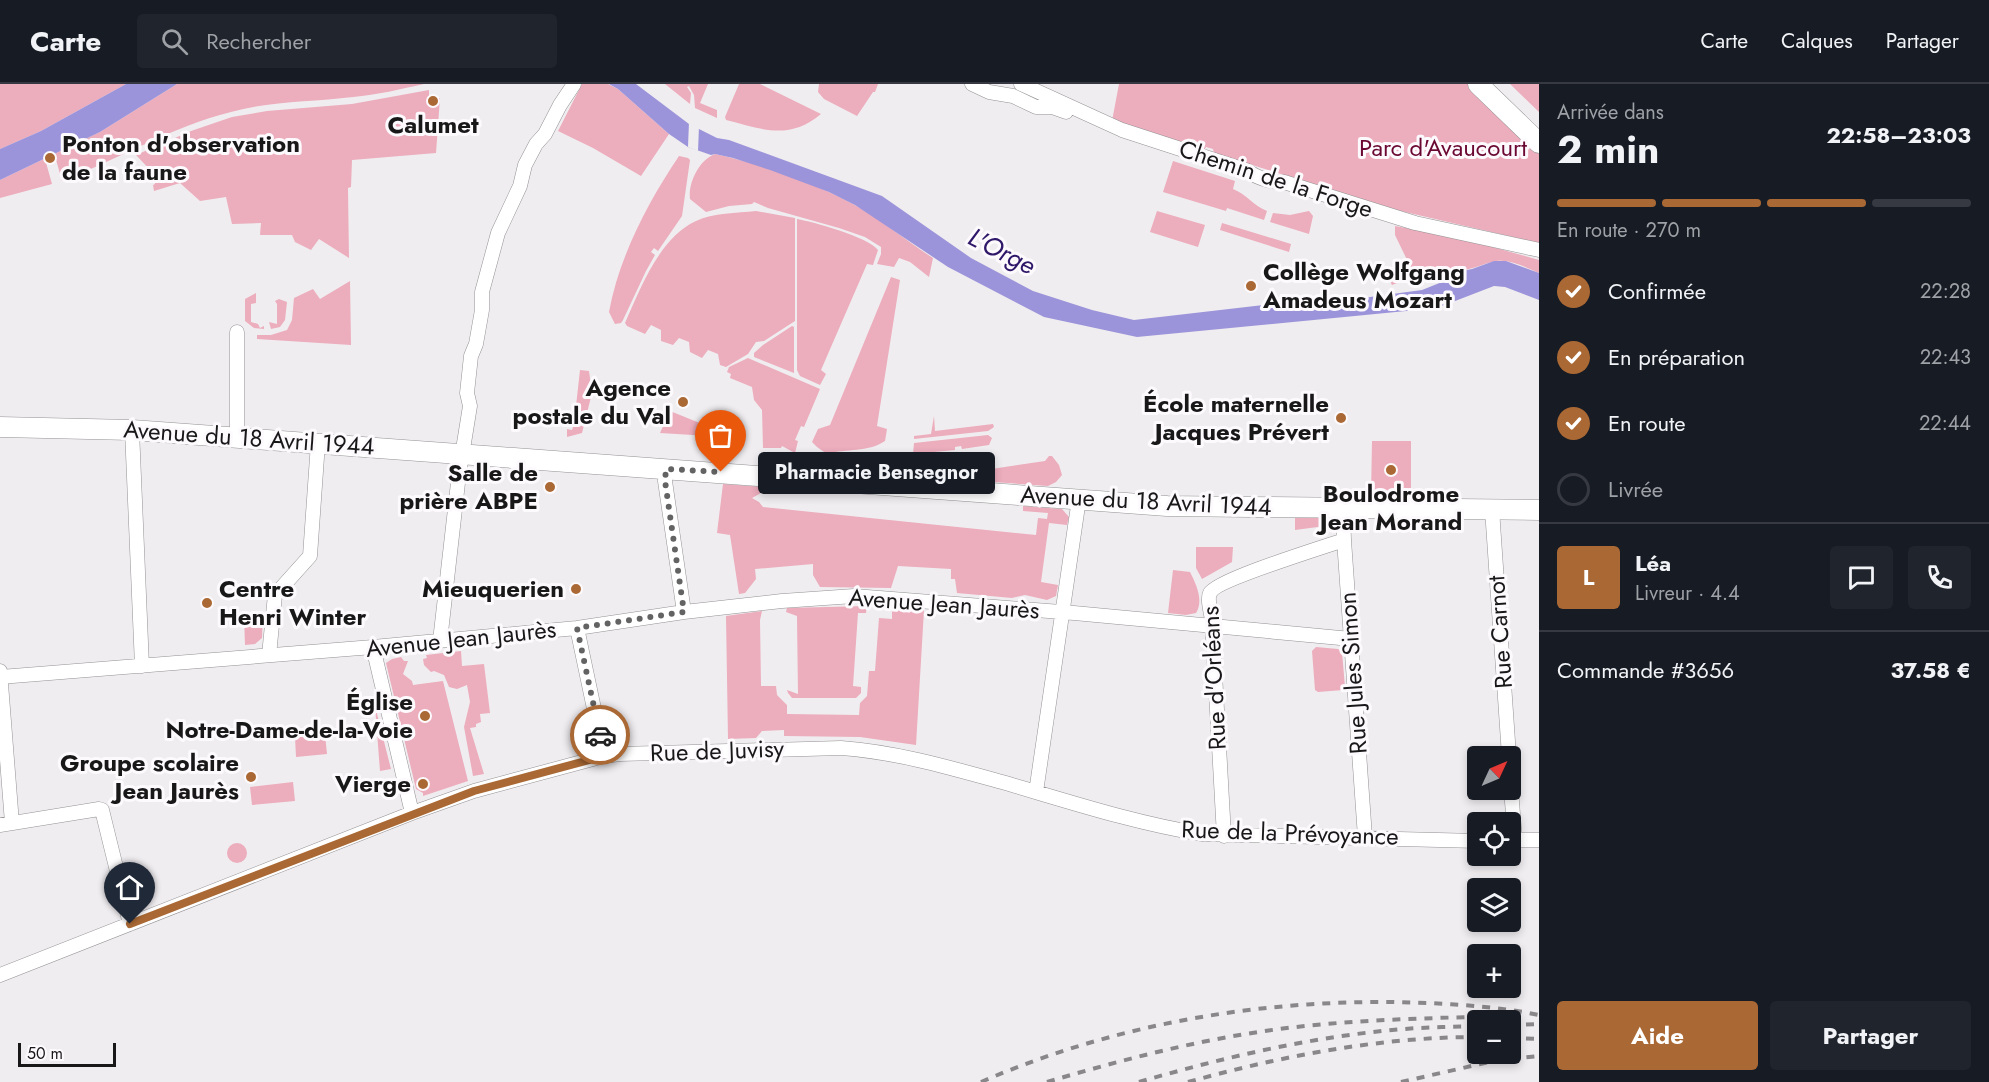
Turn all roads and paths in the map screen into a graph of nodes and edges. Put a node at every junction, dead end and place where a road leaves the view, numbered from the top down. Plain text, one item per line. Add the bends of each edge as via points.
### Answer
1 (574, 84) edge
2 (972, 84) edge
3 (1021, 84) edge
4 (1478, 84) edge
5 (1495, 84) edge
6 (1098, 120) junction
7 (1539, 127) edge
8 (1539, 143) edge
9 (1539, 250) edge
10 (237, 332) dead end
11 (0, 427) edge
12 (132, 430) junction
13 (237, 437) junction
14 (318, 443) junction
15 (463, 453) junction
16 (666, 469) junction
17 (1078, 499) junction
18 (1343, 508) junction
19 (1492, 509) junction
20 (1539, 510) edge
21 (1344, 540) junction
22 (684, 612) junction
23 (1061, 612) junction
24 (1211, 626) junction
25 (577, 628) junction
26 (1350, 639) junction
27 (440, 641) junction
28 (373, 647) junction
29 (269, 655) junction
30 (142, 666) junction
31 (0, 670) edge
32 (0, 677) edge
33 (1508, 746) edge
34 (604, 756) junction
35 (1036, 792) junction
36 (412, 813) junction
37 (6, 824) edge
38 (1224, 836) junction
39 (1365, 837) junction
40 (1521, 840) edge
41 (1539, 840) edge
42 (1467, 841) edge
43 (130, 924) junction
44 (0, 975) edge

1 - 15 street via 530,154 496,239 471,356 467,393 470,406
2 - 6 street via 1036,107 1057,108 1091,124
3 - 6 street, Chemin de la Forge
4 - 8 street
5 - 7 street
6 - 9 street, Chemin de la Forge via 1277,183 1415,223
10 - 13 street
11 - 12 street, Avenue du 18 Avril 1944
12 - 13 street, Avenue du 18 Avril 1944
12 - 30 street
13 - 14 street, Avenue du 18 Avril 1944
14 - 15 street, Avenue du 18 Avril 1944
14 - 29 street via 310,556 275,595
15 - 16 street, Avenue du 18 Avril 1944
15 - 27 street
16 - 17 street, Avenue du 18 Avril 1944
16 - 22 street
17 - 18 street, Avenue du 18 Avril 1944 via 1178,506
17 - 23 street
18 - 19 street, Avenue du 18 Avril 1944
18 - 21 street, Rue Jules Simon
19 - 20 street, Avenue du 18 Avril 1944
19 - 33 street, Rue Carnot
21 - 24 street, Rue d'Orléans via 1211,590
21 - 26 street, Rue Jules Simon
22 - 23 street, Avenue Jean Jaurès via 854,596
22 - 25 street, Avenue Jean Jaurès
23 - 24 street, Avenue Jean Jaurès
23 - 35 street
24 - 26 street, Avenue Jean Jaurès
24 - 38 street, Rue d'Orléans
25 - 27 street, Avenue Jean Jaurès
25 - 34 street
26 - 39 street, Rue Jules Simon
27 - 28 street, Avenue Jean Jaurès
28 - 29 street, Avenue Jean Jaurès
28 - 36 street
29 - 30 street, Avenue Jean Jaurès
30 - 32 street, Avenue Jean Jaurès
31 - 32 street
32 - 37 street
34 - 35 street, Rue de Juvisy via 863,749 928,761
34 - 36 street, Rue de Juvisy via 474,791
35 - 38 street, Rue de la Prévoyance via 1175,830
36 - 43 street, Rue de Juvisy
37 - 43 street via 102,810
38 - 39 street, Rue de la Prévoyance
39 - 42 street, Rue de la Prévoyance
40 - 41 street
43 - 44 street, Rue de Juvisy

